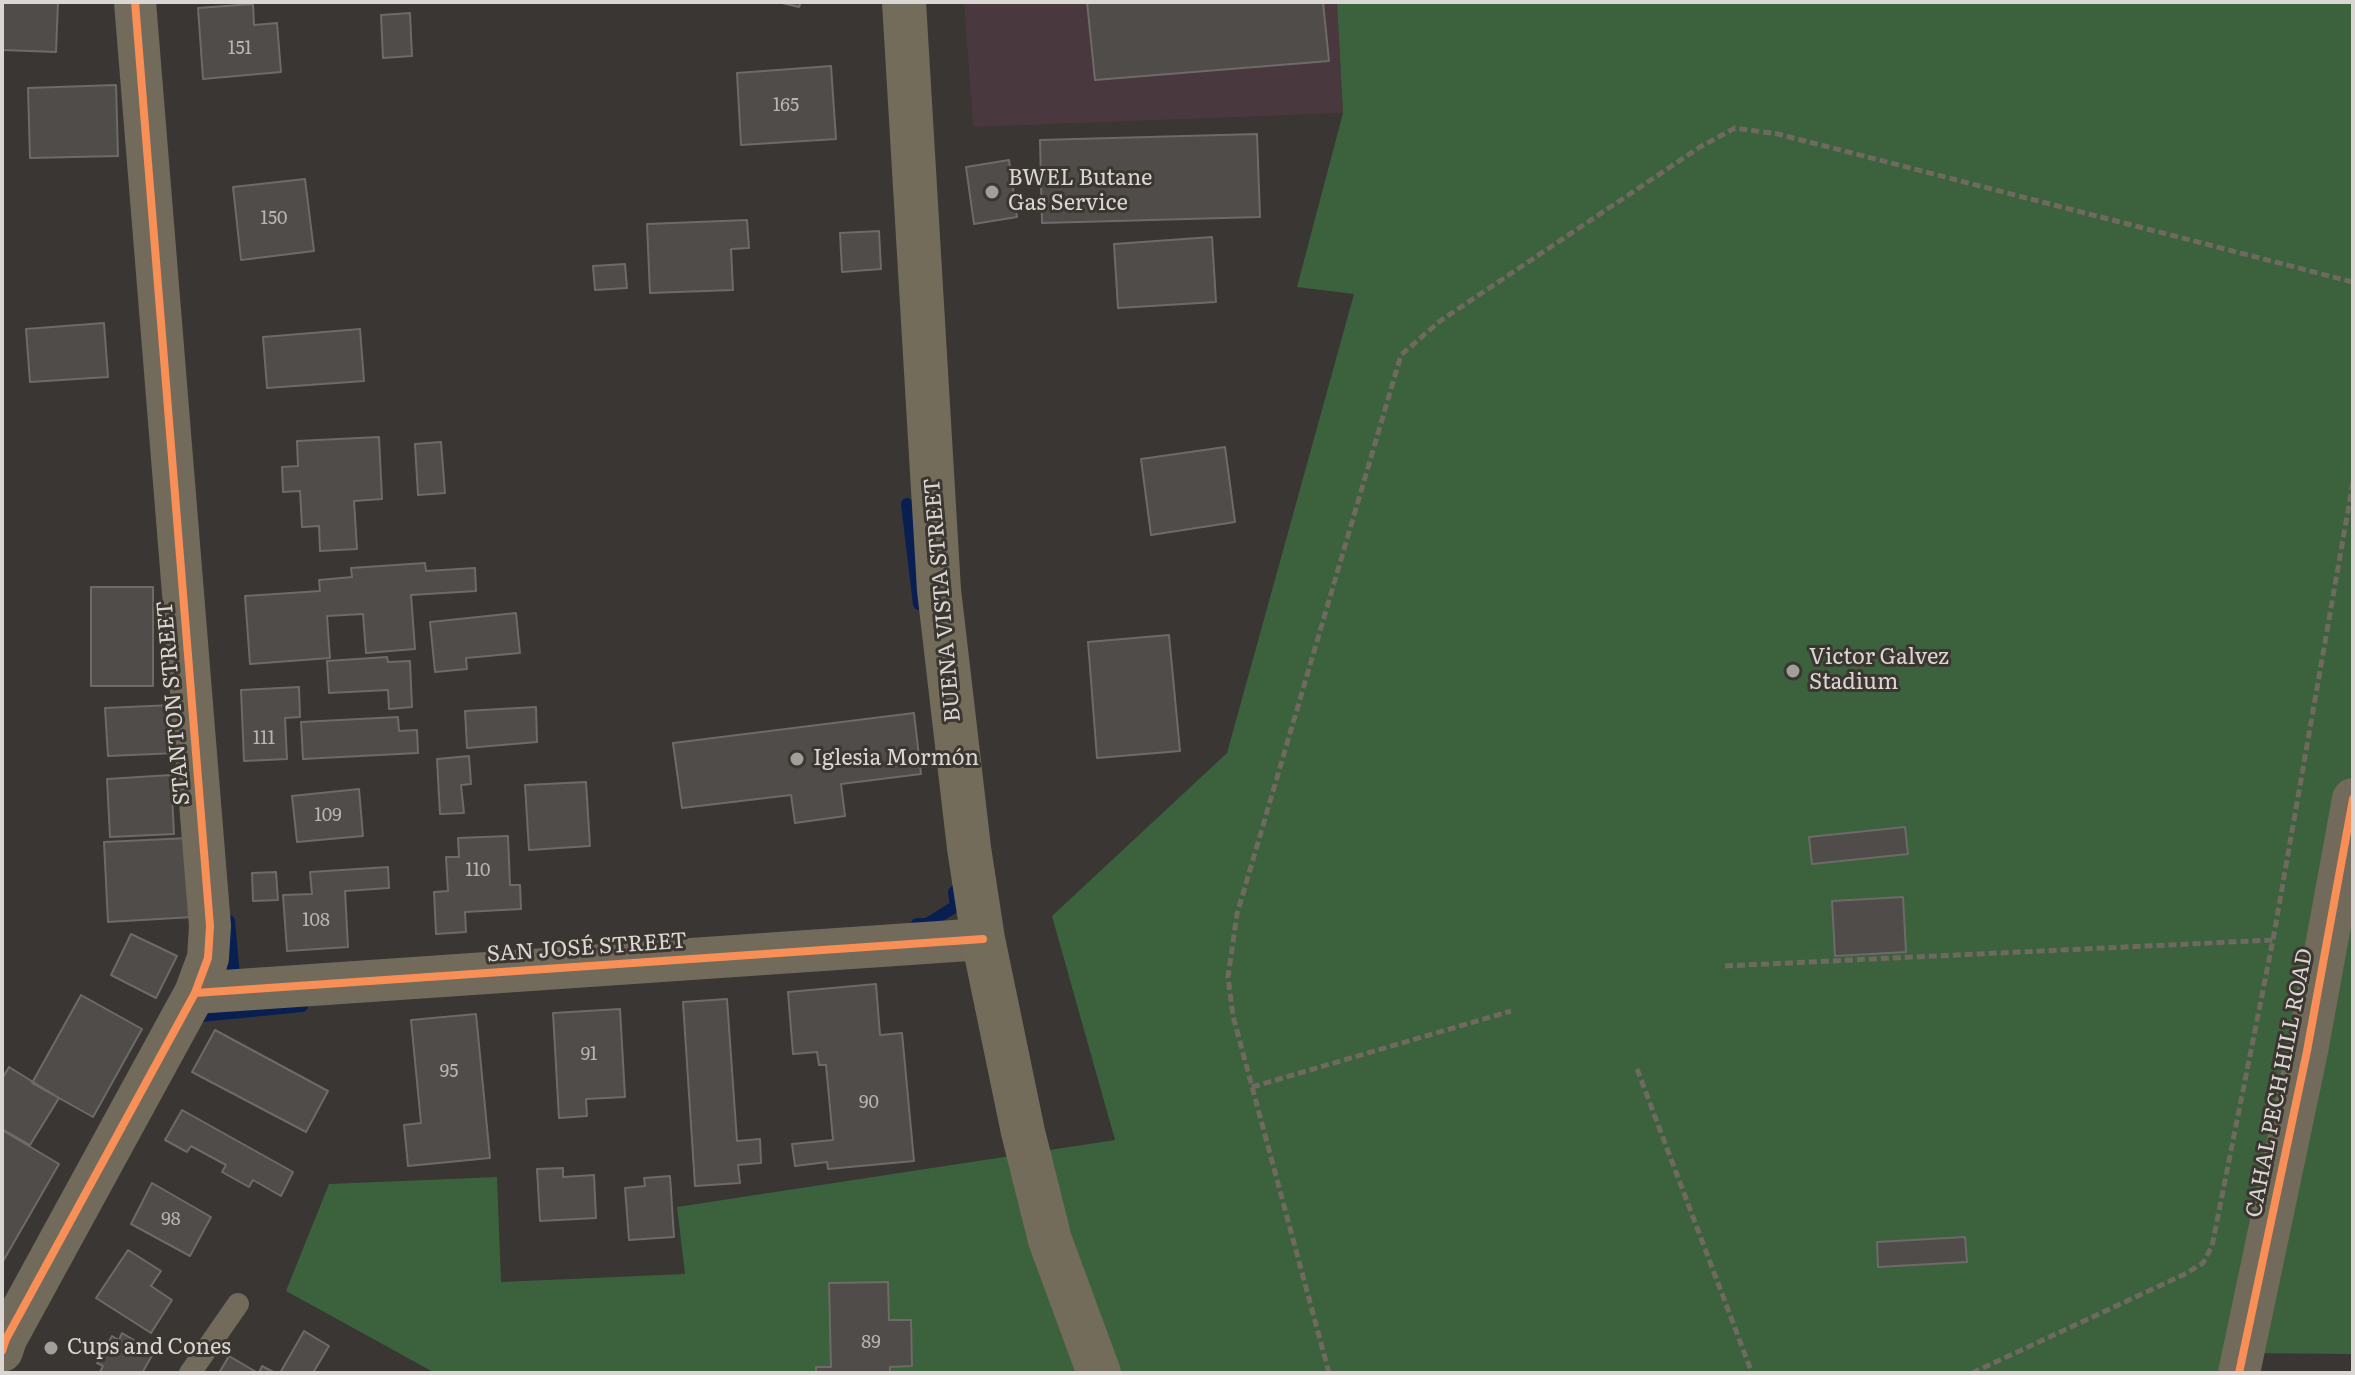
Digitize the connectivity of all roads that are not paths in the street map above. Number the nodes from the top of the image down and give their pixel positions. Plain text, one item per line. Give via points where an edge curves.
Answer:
1 (135, 2) edge
2 (904, 2) edge
3 (2353, 799) edge
4 (983, 939) junction
5 (195, 993) junction
6 (238, 1304) dead end
7 (2, 1351) edge
8 (190, 1373) edge
9 (1099, 1373) edge
10 (2239, 1373) edge

1 - 5 street, STANTON STREET via 210,926 208,958
2 - 4 main road, BUENA VISTA STREET via 939,590
3 - 10 street, CAHAL PECH HILL ROAD
4 - 5 street, SAN JOSÉ STREET
4 - 9 main road, BUENA VISTA STREET via 1050,1240
5 - 7 street, STANTON STREET
6 - 8 lane

